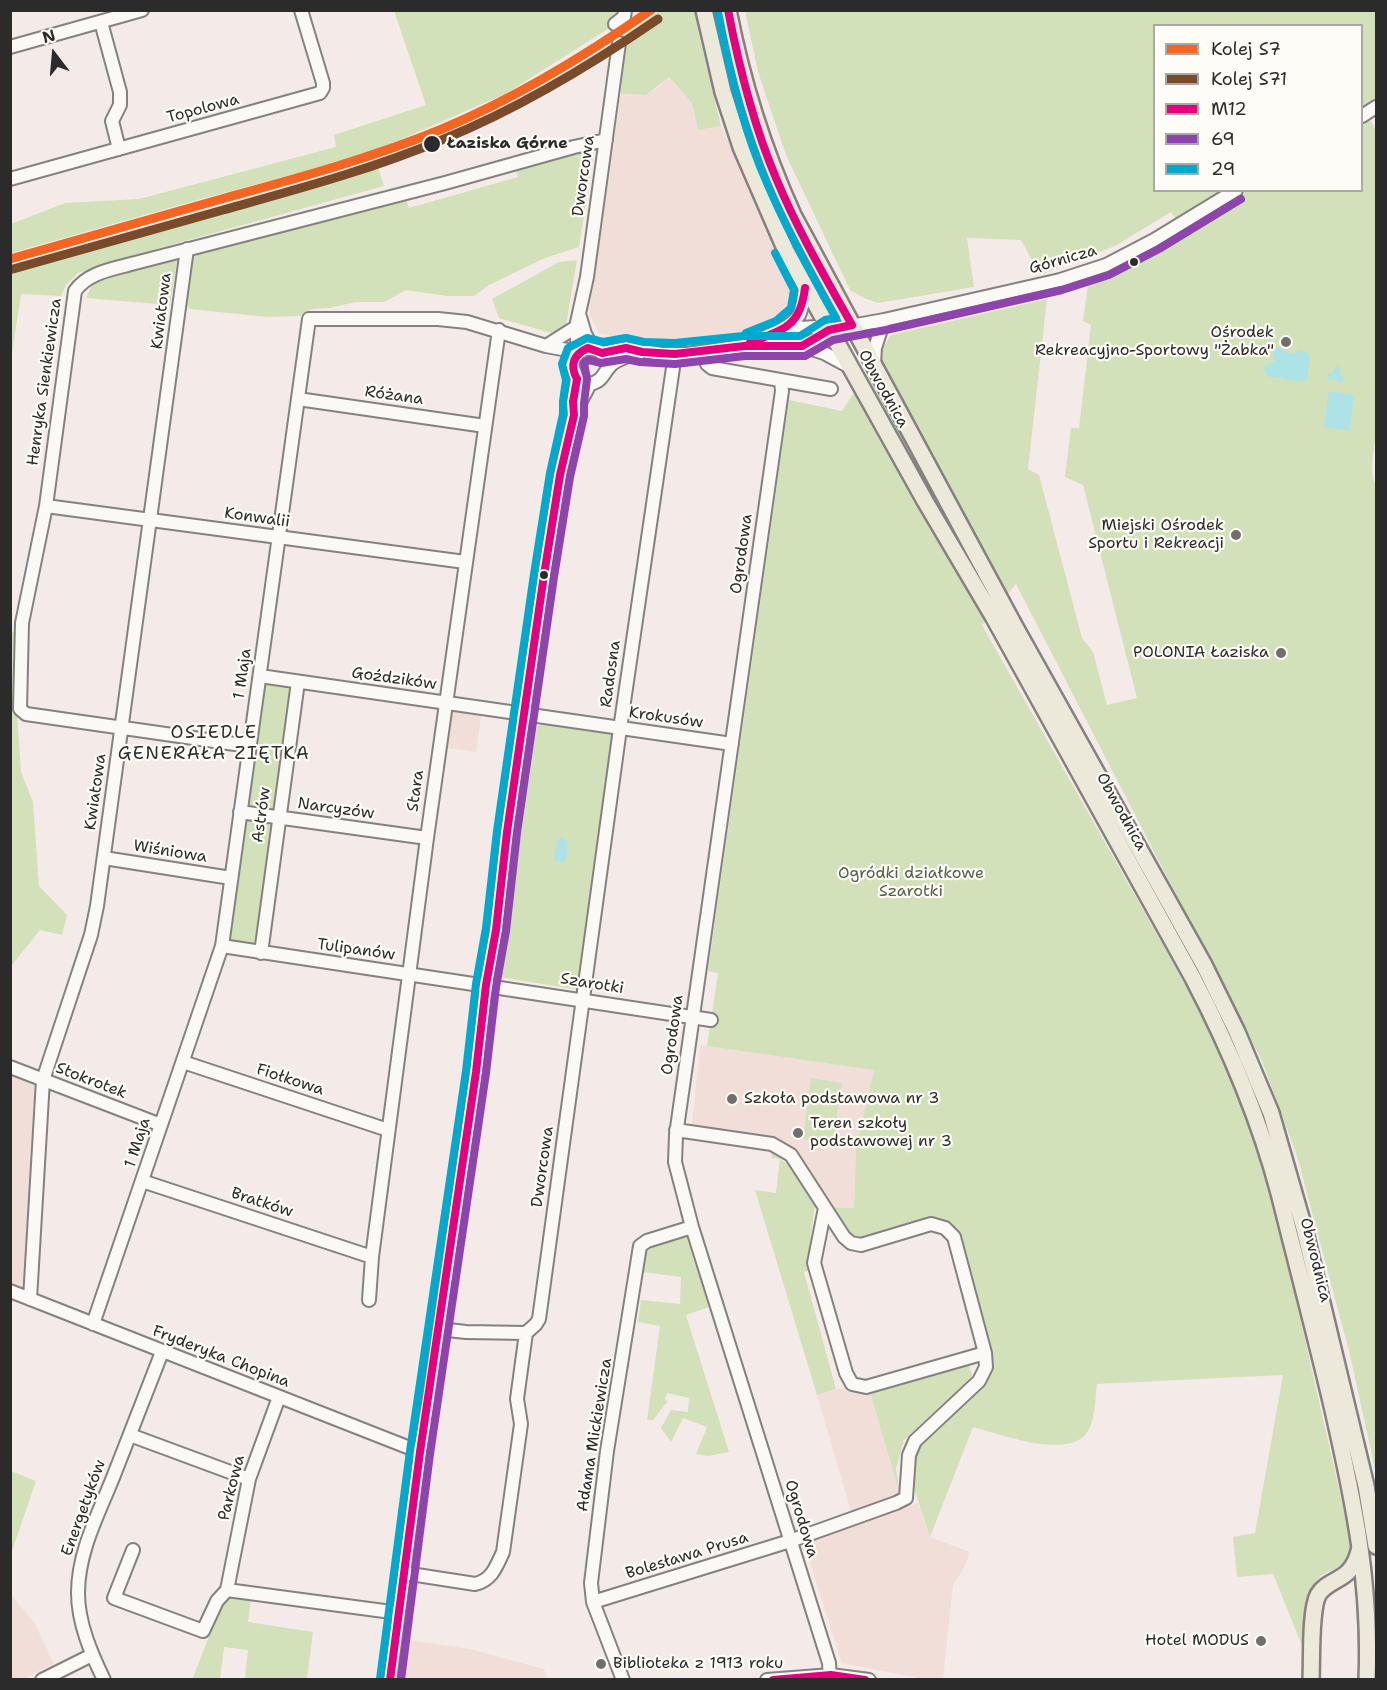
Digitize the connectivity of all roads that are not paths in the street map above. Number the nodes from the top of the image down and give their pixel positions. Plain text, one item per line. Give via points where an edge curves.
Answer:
1 (142, 10) edge
2 (301, 10) edge
3 (626, 10) edge
4 (704, 10) edge
5 (728, 10) edge
6 (101, 22) junction
7 (615, 24) dead end
8 (619, 44) dead end
9 (10, 47) edge
10 (1377, 107) edge
11 (1363, 115) edge
12 (606, 140) junction
13 (119, 148) junction
14 (10, 179) edge
15 (1233, 192) edge
16 (187, 249) junction
17 (805, 288) junction
18 (579, 313) junction
19 (884, 320) junction
20 (852, 325) junction
21 (576, 327) junction
22 (499, 330) junction
23 (782, 330) junction
24 (829, 330) junction
25 (546, 346) junction
26 (744, 346) junction
27 (802, 346) junction
28 (598, 351) junction
29 (578, 352) junction
30 (642, 352) junction
31 (703, 352) junction
32 (675, 354) junction
33 (874, 364) junction
34 (572, 366) junction
35 (850, 367) junction
36 (608, 368) junction
37 (577, 379) junction
38 (781, 381) junction
39 (590, 384) junction
40 (831, 389) dead end
41 (298, 399) junction
42 (574, 415) junction
43 (485, 426) junction
44 (46, 506) junction
45 (150, 520) junction
46 (279, 537) junction
47 (465, 562) junction
48 (260, 676) junction
49 (298, 682) junction
50 (445, 703) junction
51 (524, 715) junction
52 (122, 727) junction
53 (620, 728) junction
54 (732, 744) junction
55 (249, 746) junction
56 (240, 813) junction
57 (278, 818) junction
58 (427, 838) junction
59 (104, 858) junction
60 (231, 878) junction
61 (222, 946) junction
62 (261, 952) junction
63 (408, 974) junction
64 (486, 986) junction
65 (583, 1000) junction
66 (692, 1017) junction
67 (711, 1020) dead end
68 (183, 1062) junction
69 (10, 1067) edge
70 (43, 1080) junction
71 (161, 1125) junction
72 (388, 1130) junction
73 (676, 1130) junction
74 (142, 1181) junction
75 (825, 1208) junction
76 (692, 1227) junction
77 (372, 1257) junction
78 (10, 1291) edge
79 (30, 1299) junction
80 (369, 1300) dead end
81 (93, 1324) junction
82 (439, 1329) junction
83 (526, 1333) junction
84 (162, 1352) junction
85 (985, 1353) junction
86 (279, 1397) junction
87 (130, 1435) junction
88 (420, 1452) junction
89 (249, 1479) junction
90 (790, 1541) junction
91 (1369, 1545) edge
92 (133, 1550) dead end
93 (404, 1573) junction
94 (1338, 1579) junction
95 (227, 1590) junction
96 (1367, 1600) junction
97 (593, 1602) junction
98 (399, 1613) junction
99 (92, 1655) junction
100 (831, 1677) edge
101 (42, 1680) edge
102 (104, 1680) edge
103 (390, 1680) edge
104 (623, 1680) edge
105 (767, 1680) edge
106 (869, 1680) edge
107 (1311, 1680) edge
108 (1367, 1680) edge

1 - 6 street
2 - 13 street, Topolowa via 323,83 321,92
3 - 7 street
4 - 17 main road, Obwodnica via 723,92 741,147 769,216
5 - 20 main road, Obwodnica via 750,104 776,177
6 - 9 street
6 - 13 street via 120,92 120,105 112,121
8 - 12 street, Dworcowa
10 - 11 street
12 - 16 street, Henryka Sienkiewicza
12 - 18 street, Dworcowa
13 - 14 street, Topolowa
15 - 19 street, Górnicza via 1106,265 1060,280
16 - 44 street, Henryka Sienkiewicza via 91,276 75,291
16 - 45 street, Kwiatowa
17 - 23 street via 800,315
17 - 24 main road, Obwodnica
18 - 21 street, Dworcowa
18 - 28 street via 585,334
19 - 20 street, Górnicza
19 - 33 street
20 - 24 street, Górnicza
20 - 33 main road, Obwodnica
21 - 25 street
21 - 29 street, Dworcowa
22 - 25 street, 1 Maja
22 - 41 street, 1 Maja via 438,320 309,319
22 - 43 street, Stara
23 - 24 street
23 - 26 street
24 - 27 street
24 - 35 main road, Obwodnica
25 - 29 street, 1 Maja
25 - 34 street, 1 Maja
26 - 27 street
26 - 31 street
27 - 35 street
28 - 29 street
28 - 30 street via 626,348
28 - 36 street
29 - 34 street
30 - 32 street
30 - 36 street via 620,359
31 - 32 street
31 - 38 street via 712,368
32 - 53 street, Radosna
33 - 91 main road, Obwodnica via 1204,965 1261,1085 1304,1228 1366,1486
34 - 37 street
35 - 91 main road, Obwodnica via 1222,1034 1269,1156
36 - 39 street via 602,379
37 - 39 street
37 - 42 street
38 - 40 street
38 - 54 street, Ogrodowa
39 - 42 street
41 - 43 street, Różana
41 - 46 street, 1 Maja
42 - 51 street via 554,508
43 - 47 street, Stara
44 - 45 street, Konwalii
44 - 52 street, Henryka Sienkiewicza via 22,623 20,709 26,714
45 - 46 street, Konwalii
45 - 52 street, Kwiatowa
46 - 47 street, Konwalii
46 - 48 street, 1 Maja
47 - 50 street, Stara
48 - 49 street, Goździków
48 - 55 street, 1 Maja
49 - 50 street, Goździków
49 - 57 street, Astrów
50 - 51 street, Goździków
50 - 58 street, Stara
51 - 53 street, Krokusów
51 - 64 street
52 - 55 street
52 - 59 street, Kwiatowa
53 - 54 street, Krokusów
53 - 65 street, Radosna
54 - 66 street, Ogrodowa
55 - 56 street, 1 Maja
56 - 57 street, Narcyzów
56 - 60 street, 1 Maja
57 - 58 street, Narcyzów
57 - 62 street, Astrów
58 - 63 street, Stara
59 - 60 street, Wiśniowa
59 - 70 street, Kwiatowa via 91,935
60 - 61 street, 1 Maja
61 - 62 street, Tulipanów
61 - 68 street, 1 Maja
62 - 63 street, Tulipanów
63 - 64 street, Tulipanów
63 - 72 street, Stara
64 - 65 street, Szarotki
64 - 82 street
65 - 66 street, Szarotki
65 - 83 street, Dworcowa via 539,1318
66 - 67 street, Szarotki
66 - 73 street, Ogrodowa
68 - 71 street, 1 Maja
68 - 72 street, Fiołkowa
69 - 70 street, Stokrotek
70 - 71 street, Stokrotek
70 - 79 street, Kwiatowa
71 - 74 street, 1 Maja
72 - 77 street, Stara
73 - 75 street via 772,1144 791,1155
73 - 76 street, Ogrodowa via 675,1162
74 - 77 street, Bratków
74 - 81 street, 1 Maja
75 - 85 street via 844,1237 861,1245 931,1224 945,1228 954,1237
75 - 85 street via 814,1263 852,1384 866,1387
76 - 90 street, Ogrodowa
76 - 97 street, Adama Mickiewicza via 640,1246 606,1462 591,1583
77 - 80 street, Stara
78 - 79 street, Fryderyka Chopina
79 - 81 street, Fryderyka Chopina
81 - 84 street, Fryderyka Chopina
82 - 83 street
82 - 88 street
83 - 93 street, Dworcowa via 517,1399 521,1424 503,1552 496,1568 484,1582 475,1584
84 - 86 street, Fryderyka Chopina
84 - 87 street, Energetyków
85 - 90 street, Bolesława Prusa via 986,1367 980,1381 915,1441 909,1455 906,1498
86 - 88 street, Fryderyka Chopina via 339,1416
86 - 89 street, Parkowa
87 - 89 street
87 - 99 street, Energetyków via 80,1564 78,1599
88 - 93 street
89 - 95 street, Parkowa
90 - 97 street, Bolesława Prusa
90 - 100 street, Ogrodowa
91 - 94 main road via 1348,1573
91 - 96 main road, Obwodnica
92 - 95 street, Parkowa via 114,1598 130,1605 203,1631 217,1601
93 - 98 street
94 - 96 main road via 1349,1581
94 - 107 main road via 1318,1596
95 - 98 street
96 - 108 main road, Obwodnica
97 - 104 street, Adama Mickiewicza
98 - 103 street
99 - 101 street
99 - 102 street, Energetyków
100 - 105 street
100 - 106 street

